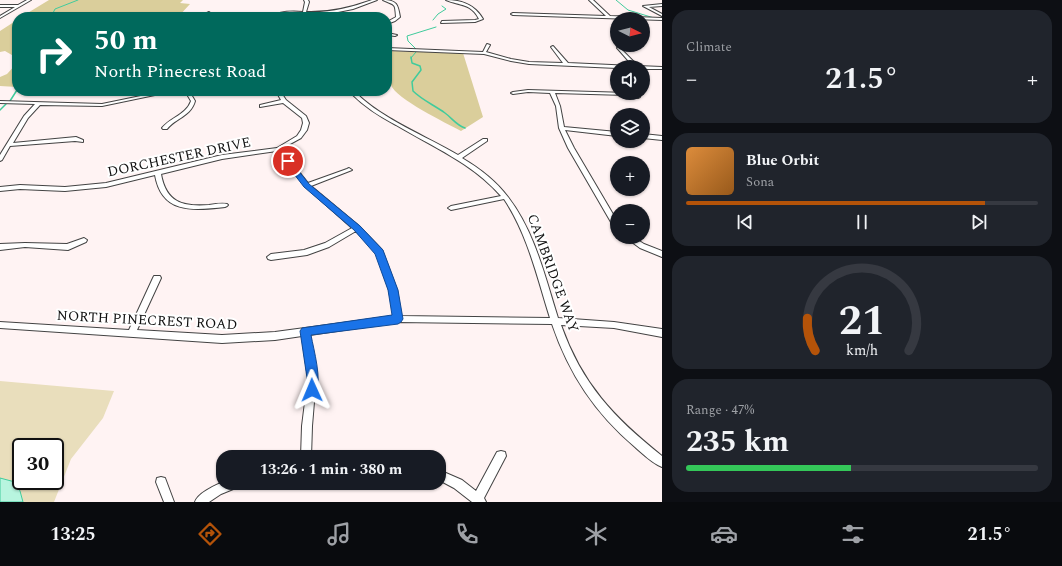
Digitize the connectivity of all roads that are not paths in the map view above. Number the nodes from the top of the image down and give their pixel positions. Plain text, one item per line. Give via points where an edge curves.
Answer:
1 (29, 0) edge
2 (306, 0) edge
3 (375, 0) edge
4 (385, 0) edge
5 (448, 0) edge
6 (590, 0) edge
7 (648, 0) edge
8 (660, 5) edge
9 (0, 6) edge
10 (18, 6) junction
11 (304, 12) edge
12 (340, 12) edge
13 (513, 14) dead end
14 (662, 15) edge
15 (0, 16) edge
16 (609, 17) junction
17 (662, 19) edge
18 (392, 20) edge
19 (442, 22) dead end
20 (392, 35) edge
21 (395, 35) dead end
22 (488, 45) dead end
23 (553, 46) dead end
24 (392, 49) edge
25 (623, 52) edge
26 (484, 53) junction
27 (630, 60) edge
28 (566, 64) junction
29 (610, 65) edge
30 (650, 67) edge
31 (662, 68) edge
32 (513, 92) dead end
33 (552, 92) junction
34 (610, 94) edge
35 (143, 96) edge
36 (190, 96) edge
37 (281, 96) edge
38 (357, 96) edge
39 (284, 101) junction
40 (0, 102) edge
41 (38, 104) junction
42 (262, 106) dead end
43 (165, 128) dead end
44 (562, 128) junction
45 (610, 133) edge
46 (650, 137) edge
47 (662, 138) edge
48 (485, 140) dead end
49 (81, 141) dead end
50 (9, 145) junction
51 (278, 149) junction
52 (458, 158) junction
53 (0, 159) edge
54 (349, 170) dead end
55 (158, 173) junction
56 (307, 185) junction
57 (0, 189) edge
58 (505, 197) junction
59 (226, 205) dead end
60 (451, 208) dead end
61 (610, 215) edge
62 (357, 228) junction
63 (84, 240) dead end
64 (639, 244) edge
65 (0, 247) edge
66 (662, 254) edge
67 (271, 257) dead end
68 (157, 278) dead end
69 (398, 319) junction
70 (556, 321) junction
71 (0, 326) edge
72 (306, 331) junction
73 (662, 333) edge
74 (131, 334) junction
75 (306, 450) edge
76 (501, 456) dead end
77 (662, 462) edge
78 (446, 478) edge
79 (162, 482) dead end
80 (217, 490) edge
81 (479, 501) edge
82 (169, 502) edge
83 (200, 502) edge

1 - 10 street
2 - 11 street
3 - 12 street
4 - 18 street via 397,6 398,17
5 - 19 street via 473,7 481,19
6 - 16 street
7 - 8 street
8 - 14 street via 645,6
9 - 10 street
10 - 15 street
13 - 16 street
16 - 17 street
20 - 21 street
22 - 26 street
23 - 28 street
24 - 26 street
25 - 27 street
26 - 28 street via 518,61
28 - 29 street
30 - 31 street
32 - 33 street
33 - 34 street
33 - 44 street via 558,106
35 - 41 street via 102,105
36 - 43 street via 193,101 191,107
37 - 39 street, DORCHESTER DRIVE
38 - 52 street, CAMBRIDGE WAY via 363,103 413,134
39 - 42 street
39 - 51 street, DORCHESTER DRIVE via 304,117 306,123 299,137
40 - 41 street
41 - 50 street via 26,117
44 - 45 street
44 - 61 street
46 - 47 street
48 - 52 street
49 - 50 street via 76,139
50 - 53 street
51 - 55 street, DORCHESTER DRIVE via 222,157
51 - 56 street
52 - 58 street, CAMBRIDGE WAY via 488,179
54 - 56 street
55 - 57 street, DORCHESTER DRIVE via 106,185 65,189
55 - 59 street via 162,190 172,203 190,208
56 - 62 street
58 - 60 street
58 - 70 street, CAMBRIDGE WAY via 519,219
62 - 67 street via 327,245 305,253
62 - 69 street via 380,252 393,290
63 - 65 street via 68,247
64 - 66 street
68 - 74 street
69 - 70 street, NORTH PINECREST ROAD
69 - 72 street, NORTH PINECREST ROAD
70 - 73 street, NORTH PINECREST ROAD via 614,325
70 - 77 street, CAMBRIDGE WAY via 573,366 593,397 622,430
71 - 74 street, NORTH PINECREST ROAD
72 - 74 street, NORTH PINECREST ROAD via 222,340
72 - 75 street via 312,378
76 - 81 street
78 - 81 street via 458,484
79 - 82 street
80 - 83 street

